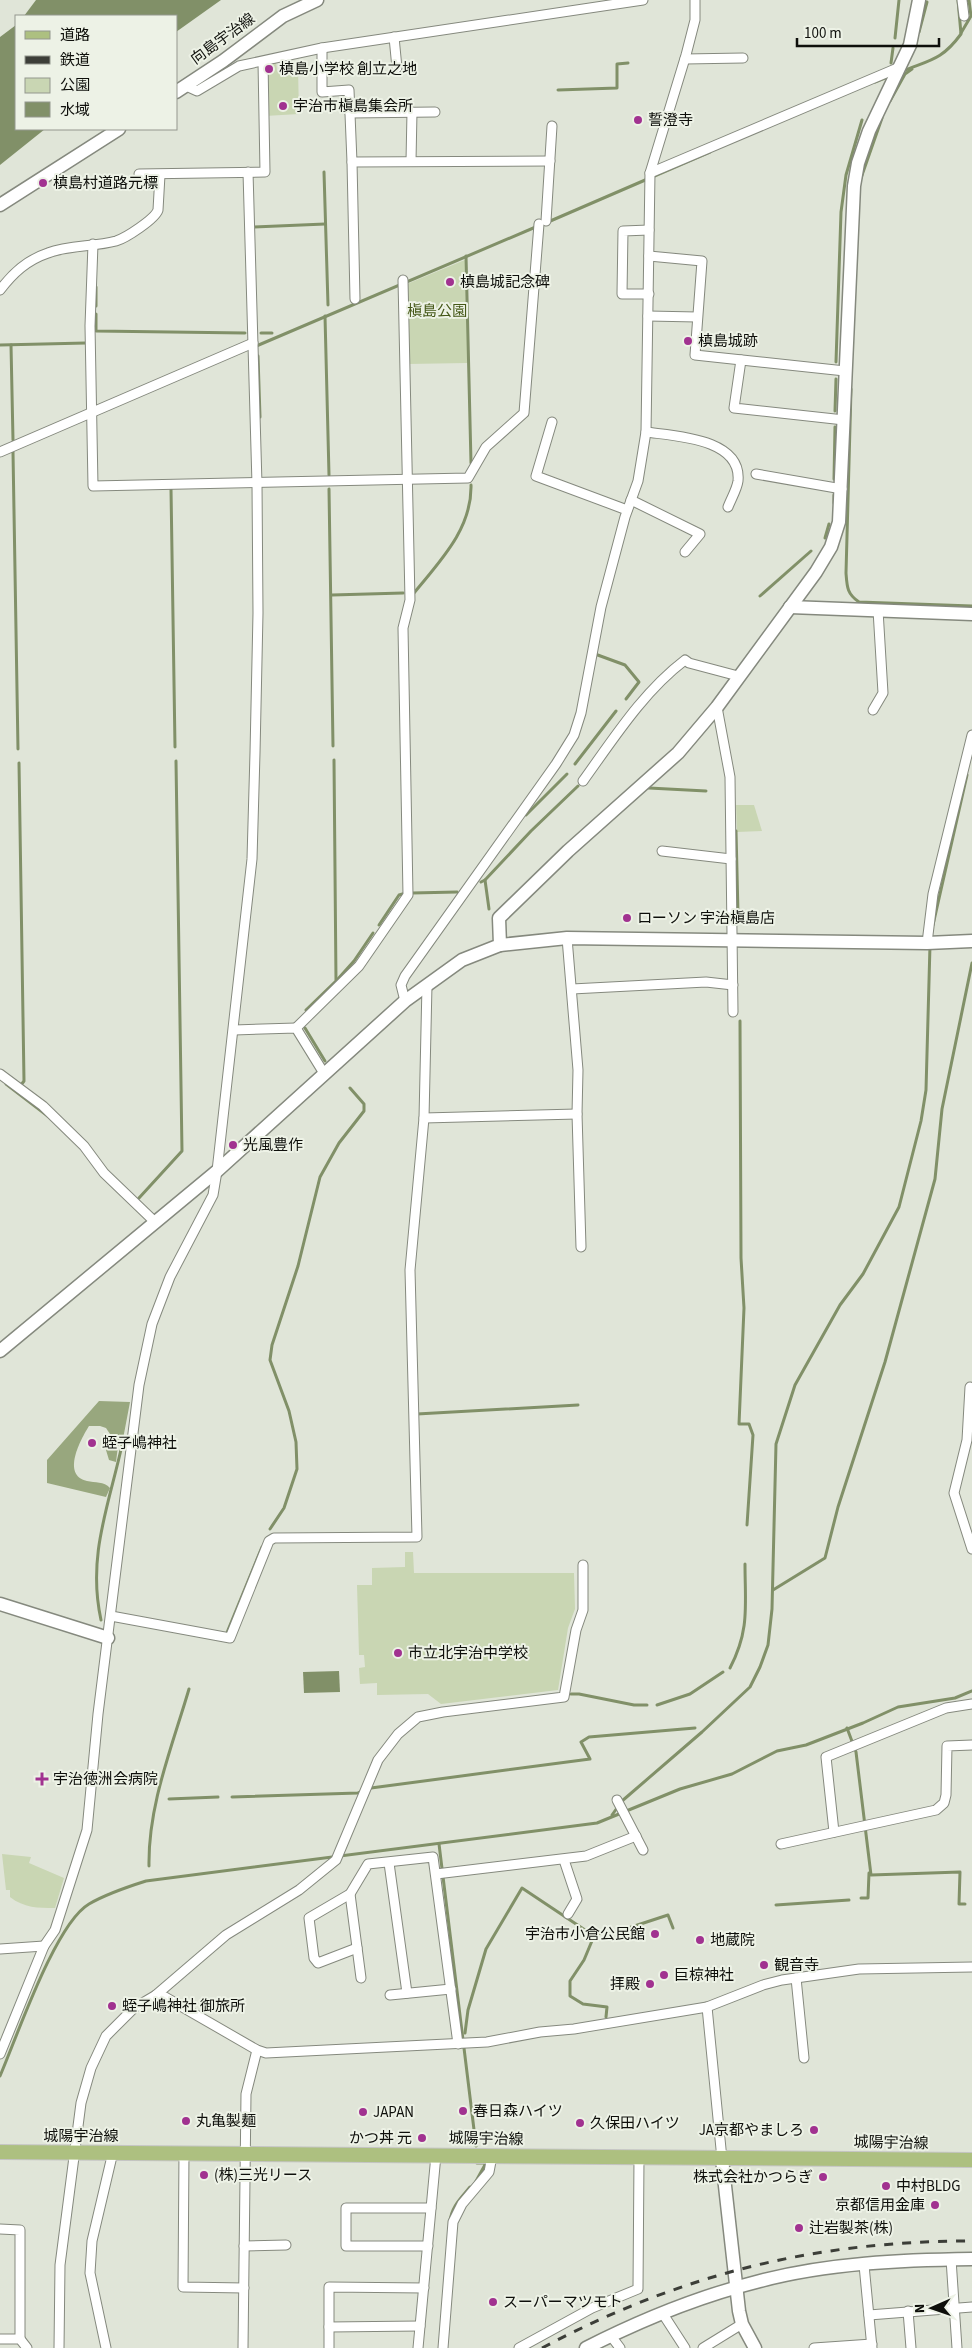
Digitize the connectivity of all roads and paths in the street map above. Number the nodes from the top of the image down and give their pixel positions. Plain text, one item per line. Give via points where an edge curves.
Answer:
1 (317, 0) edge
2 (643, 0) edge
3 (696, 0) edge
4 (920, 0) edge
5 (962, 0) edge
6 (964, 16) dead end
7 (394, 37) junction
8 (322, 48) junction
9 (743, 58) dead end
10 (684, 59) junction
11 (263, 62) junction
12 (901, 67) junction
13 (397, 68) dead end
14 (181, 89) edge
15 (350, 112) junction
16 (412, 112) junction
17 (435, 112) dead end
18 (552, 126) dead end
19 (117, 130) edge
20 (411, 161) junction
21 (550, 161) junction
22 (352, 162) junction
23 (248, 172) junction
24 (650, 173) junction
25 (139, 174) dead end
26 (160, 175) junction
27 (0, 205) edge
28 (649, 230) junction
29 (93, 244) junction
30 (649, 256) junction
31 (403, 280) dead end
32 (0, 290) edge
33 (649, 294) junction
34 (355, 299) dead end
35 (648, 316) junction
36 (698, 317) junction
37 (253, 343) junction
38 (741, 360) junction
39 (845, 372) junction
40 (92, 413) junction
41 (844, 420) junction
42 (552, 422) dead end
43 (646, 432) junction
44 (0, 452) edge
45 (756, 474) dead end
46 (408, 480) junction
47 (257, 484) junction
48 (842, 489) junction
49 (631, 500) junction
50 (728, 507) dead end
51 (627, 510) junction
52 (685, 552) dead end
53 (790, 607) junction
54 (878, 610) junction
55 (972, 615) edge
56 (738, 676) junction
57 (717, 707) junction
58 (873, 710) dead end
59 (972, 734) edge
60 (583, 781) dead end
61 (662, 850) dead end
62 (732, 860) junction
63 (567, 938) junction
64 (733, 940) junction
65 (972, 941) edge
66 (927, 942) junction
67 (500, 945) junction
68 (427, 985) junction
69 (733, 985) junction
70 (572, 989) junction
71 (405, 1001) junction
72 (733, 1012) dead end
73 (296, 1028) junction
74 (234, 1030) junction
75 (0, 1074) edge
76 (325, 1075) junction
77 (577, 1114) junction
78 (424, 1118) junction
79 (217, 1171) junction
80 (155, 1222) junction
81 (582, 1247) dead end
82 (0, 1351) edge
83 (970, 1387) dead end
84 (968, 1525) edge
85 (972, 1549) edge
86 (583, 1565) dead end
87 (0, 1604) edge
88 (111, 1616) junction
89 (108, 1638) junction
90 (972, 1704) edge
91 (972, 1745) edge
92 (617, 1800) dead end
93 (834, 1832) junction
94 (636, 1836) junction
95 (781, 1844) dead end
96 (643, 1850) dead end
97 (564, 1860) junction
98 (389, 1863) junction
99 (436, 1874) junction
100 (350, 1894) junction
101 (568, 1914) dead end
102 (44, 1946) junction
103 (0, 1948) edge
104 (356, 1948) junction
105 (972, 1967) edge
106 (361, 1978) dead end
107 (796, 1978) junction
108 (451, 1989) junction
109 (407, 1993) junction
110 (156, 1994) junction
111 (390, 1995) dead end
112 (707, 2007) junction
113 (462, 2044) junction
114 (257, 2050) junction
115 (0, 2054) edge
116 (804, 2058) dead end
117 (0, 2152) edge
118 (74, 2152) junction
119 (113, 2152) junction
120 (184, 2152) junction
121 (245, 2153) junction
122 (436, 2155) junction
123 (492, 2156) junction
124 (639, 2158) junction
125 (722, 2159) junction
126 (972, 2160) edge
127 (432, 2208) junction
128 (0, 2229) edge
129 (244, 2246) junction
130 (286, 2246) dead end
131 (428, 2246) junction
132 (951, 2259) junction
133 (972, 2259) edge
134 (864, 2265) junction
135 (244, 2288) junction
136 (424, 2288) junction
137 (736, 2288) junction
138 (972, 2307) edge
139 (954, 2308) junction
140 (908, 2311) junction
141 (663, 2314) junction
142 (869, 2315) junction
143 (742, 2324) junction
144 (420, 2326) junction
145 (329, 2327) junction
146 (611, 2336) junction
147 (0, 2339) edge
148 (20, 2339) junction
149 (872, 2346) edge
150 (27, 2348) edge
151 (59, 2348) edge
152 (106, 2348) edge
153 (243, 2348) edge
154 (329, 2348) edge
155 (418, 2348) edge
156 (443, 2348) edge
157 (519, 2348) edge
158 (586, 2348) edge
159 (620, 2348) edge
160 (686, 2348) edge
161 (703, 2348) edge
162 (755, 2348) edge
163 (814, 2348) edge
164 (911, 2348) edge
165 (957, 2348) edge

1 - 14 street, 向島宇治線 via 283,16
2 - 7 street
3 - 10 street via 695,20
4 - 12 street via 910,45
5 - 6 street
7 - 8 street
7 - 13 street
8 - 11 street
8 - 15 street via 322,92 349,90
9 - 10 street
10 - 24 street
11 - 14 street via 239,66 197,91
11 - 23 street via 265,172
12 - 24 street
12 - 39 street via 869,131 858,163 854,186
15 - 16 street
15 - 22 street
16 - 17 street
16 - 20 street
18 - 21 street
19 - 27 street
20 - 21 street
20 - 22 street
21 - 46 street via 524,413 486,447 468,478
22 - 34 street
23 - 26 street
23 - 37 street
24 - 28 street
25 - 26 street
26 - 29 street via 157,215 117,241
28 - 30 street
28 - 33 street via 623,231 622,294
29 - 32 street via 49,252 31,260 13,273
29 - 40 street via 90,326
30 - 33 street
30 - 36 street via 702,261
31 - 46 street
33 - 35 street
35 - 36 street
35 - 43 street
36 - 38 street via 694,355
37 - 40 street
37 - 47 street
38 - 39 street
38 - 41 street via 734,408
39 - 41 street
40 - 44 street
40 - 47 street via 94,486
41 - 48 street
42 - 51 street via 536,476
43 - 49 street via 638,481
43 - 50 street via 710,442 725,453 735,464 738,481
45 - 48 street
46 - 47 street
46 - 73 street via 410,600 403,628 408,895 360,966
47 - 74 street via 258,623 252,859
48 - 53 street via 839,522 831,547
49 - 51 street
49 - 52 street via 700,534
51 - 71 street via 600,607 574,735 405,976 401,985
53 - 54 street
53 - 56 street
54 - 55 street
54 - 58 street via 883,693
56 - 57 street
56 - 60 street via 685,660 639,703
57 - 62 street via 730,777
57 - 67 street via 678,753 499,918
59 - 66 street via 933,894
61 - 62 street
62 - 64 street
63 - 64 street
63 - 67 street
63 - 70 street
64 - 66 street
64 - 69 street
65 - 66 street
67 - 68 street via 462,960
68 - 71 street
68 - 78 street
69 - 70 street via 706,982
69 - 72 street
70 - 77 street via 578,1070
71 - 76 street
73 - 74 street
73 - 76 street
74 - 79 street
75 - 80 street via 43,1106 84,1146 104,1173
76 - 79 street
77 - 78 street
77 - 81 street
78 - 88 street via 410,1270 416,1536 274,1538 269,1541 230,1638
79 - 80 street
79 - 88 street via 213,1195 170,1278 152,1324 139,1385
80 - 82 street
83 - 84 street via 967,1440 954,1493
84 - 85 street
86 - 110 street via 583,1610 576,1630 564,1697 418,1717 398,1734 378,1760 336,1860 299,1890 226,1935
87 - 89 street
88 - 89 street
89 - 102 street via 87,1830 55,1930
90 - 93 street via 946,1708 826,1757
91 - 93 street via 947,1746 946,1795 944,1803 936,1810
92 - 94 street
93 - 95 street
94 - 96 street
94 - 97 street via 586,1856
97 - 99 street
97 - 101 street via 577,1899
98 - 99 street via 433,1857
98 - 100 street via 368,1864
98 - 109 street
99 - 108 street
100 - 104 street
100 - 104 street via 309,1918 314,1958 318,1963
102 - 103 street
102 - 115 street
104 - 106 street
105 - 107 street via 859,1969
107 - 112 street via 763,1985
107 - 116 street
108 - 109 street
108 - 113 street
109 - 111 street
110 - 114 street via 165,1996
110 - 118 street via 128,2013 106,2036 97,2052 81,2103
112 - 113 street
112 - 125 street
113 - 114 street via 266,2053
114 - 121 street via 246,2094
117 - 118 main road, 城陽宇治線
118 - 119 main road, 城陽宇治線
118 - 151 street via 60,2265
119 - 120 main road, 城陽宇治線
119 - 152 street via 92,2242 90,2273
120 - 121 main road, 城陽宇治線
120 - 135 street via 183,2287
121 - 122 main road, 城陽宇治線
121 - 129 street
122 - 123 main road, 城陽宇治線
122 - 127 street
123 - 124 main road, 城陽宇治線
123 - 156 street via 489,2172 462,2204 453,2222
124 - 125 main road, 城陽宇治線
124 - 157 street via 638,2289 592,2308
125 - 126 main road, 城陽宇治線
125 - 137 street
127 - 131 street
127 - 131 street via 346,2208 346,2246
128 - 148 street via 20,2230
129 - 130 street
129 - 135 street
131 - 136 street
132 - 133 street
132 - 134 street
132 - 139 street
134 - 137 street via 807,2272
134 - 142 street
135 - 153 street
136 - 144 street
136 - 145 street via 329,2287
137 - 141 street
137 - 143 street
138 - 139 street
139 - 140 street
139 - 165 street
140 - 142 street
140 - 164 street
141 - 146 street
141 - 160 street
142 - 149 street
143 - 161 street
143 - 162 street
144 - 145 street
144 - 155 street
145 - 154 street
146 - 158 street
146 - 159 street
147 - 148 street
148 - 150 street
149 - 163 street

